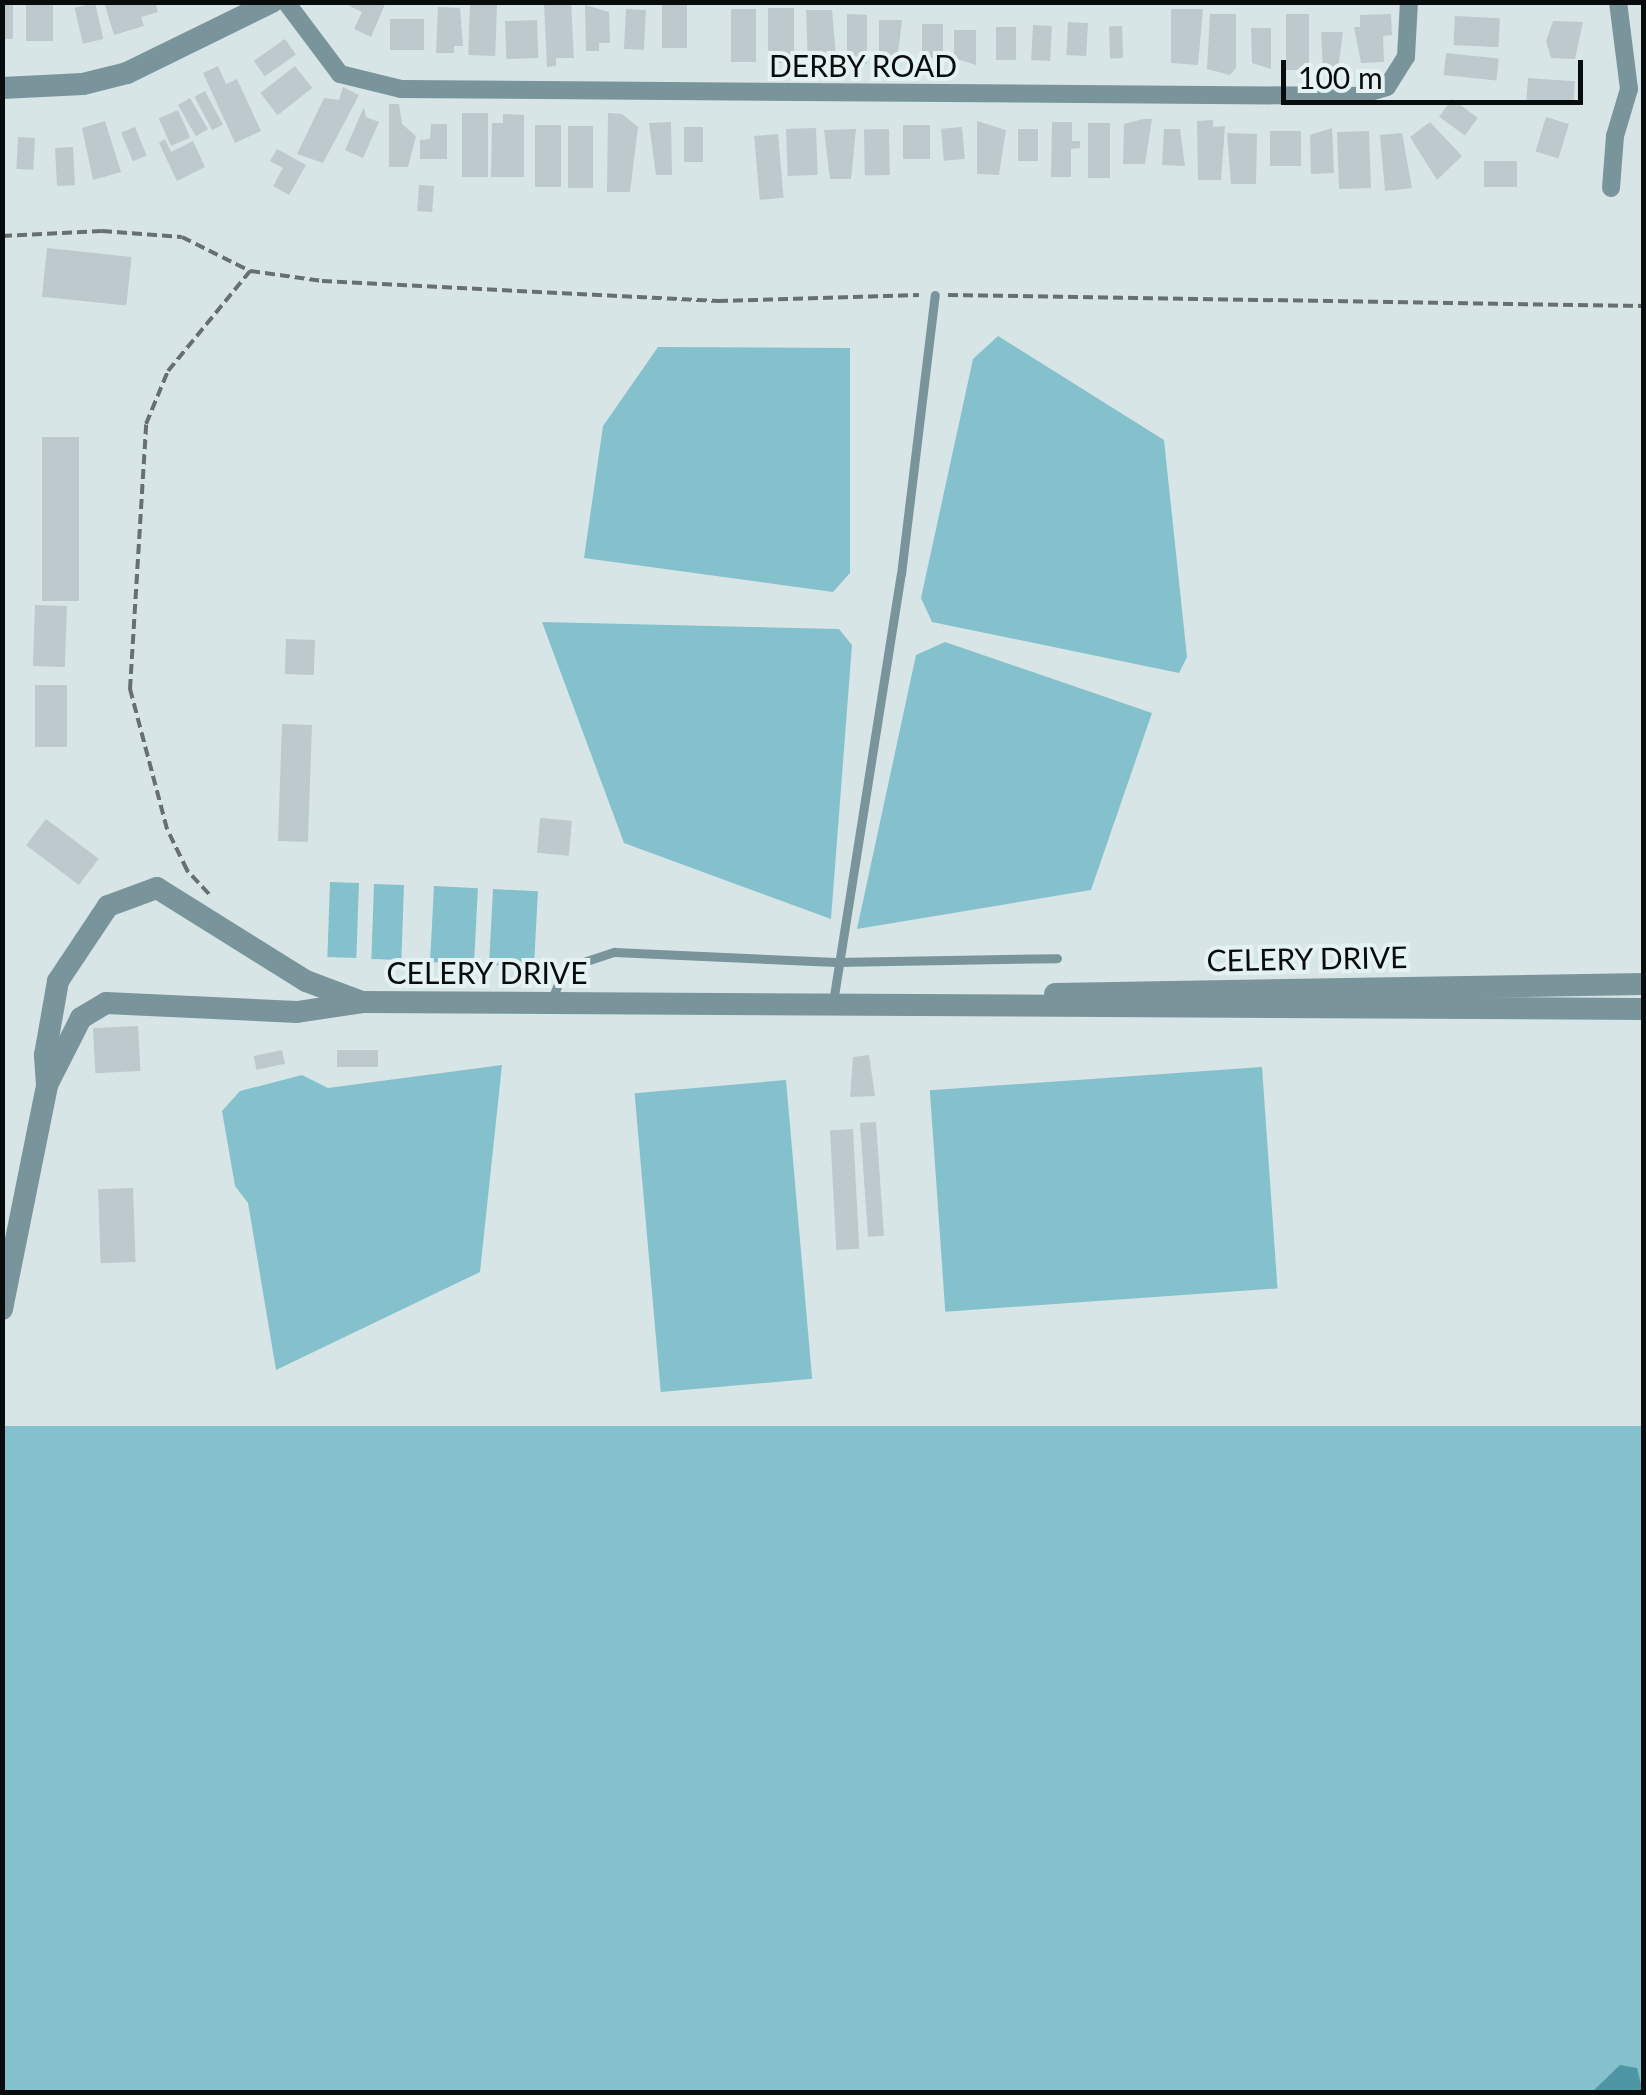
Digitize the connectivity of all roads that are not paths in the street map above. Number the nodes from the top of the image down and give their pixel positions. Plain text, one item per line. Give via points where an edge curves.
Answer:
1 (272, 2) edge
2 (286, 2) edge
3 (1409, 2) edge
4 (1618, 2) edge
5 (246, 8) edge
6 (2, 88) edge
7 (1636, 91) edge
8 (1611, 188) dead end
9 (936, 295) road end
10 (1057, 958) dead end
11 (836, 962) junction
12 (1644, 984) edge
13 (362, 1002) junction
14 (551, 1002) junction
15 (833, 1002) junction
16 (972, 1002) junction
17 (1644, 1009) edge
18 (47, 1085) junction
19 (2, 1310) edge

1 - 5 street
2 - 3 street, DERBY ROAD via 340,74 401,89 1356,96 1386,86 1406,57
4 - 7 street via 1619,51
5 - 6 street via 126,72 83,84
7 - 8 street via 1615,136
9 - 11 lane via 901,574
10 - 11 lane
11 - 14 lane via 614,952 565,968
11 - 15 lane
12 - 16 street, CELERY DRIVE via 1062,993
13 - 14 street, CELERY DRIVE
13 - 18 street, CELERY DRIVE via 296,1012 106,1003 81,1018
13 - 18 street, CELERY DRIVE via 306,981 178,897 157,888 136,891 108,906 58,982 45,1055
14 - 15 street, CELERY DRIVE
15 - 16 street, CELERY DRIVE
16 - 17 street, CELERY DRIVE via 1062,1008
18 - 19 street, CELERY DRIVE

